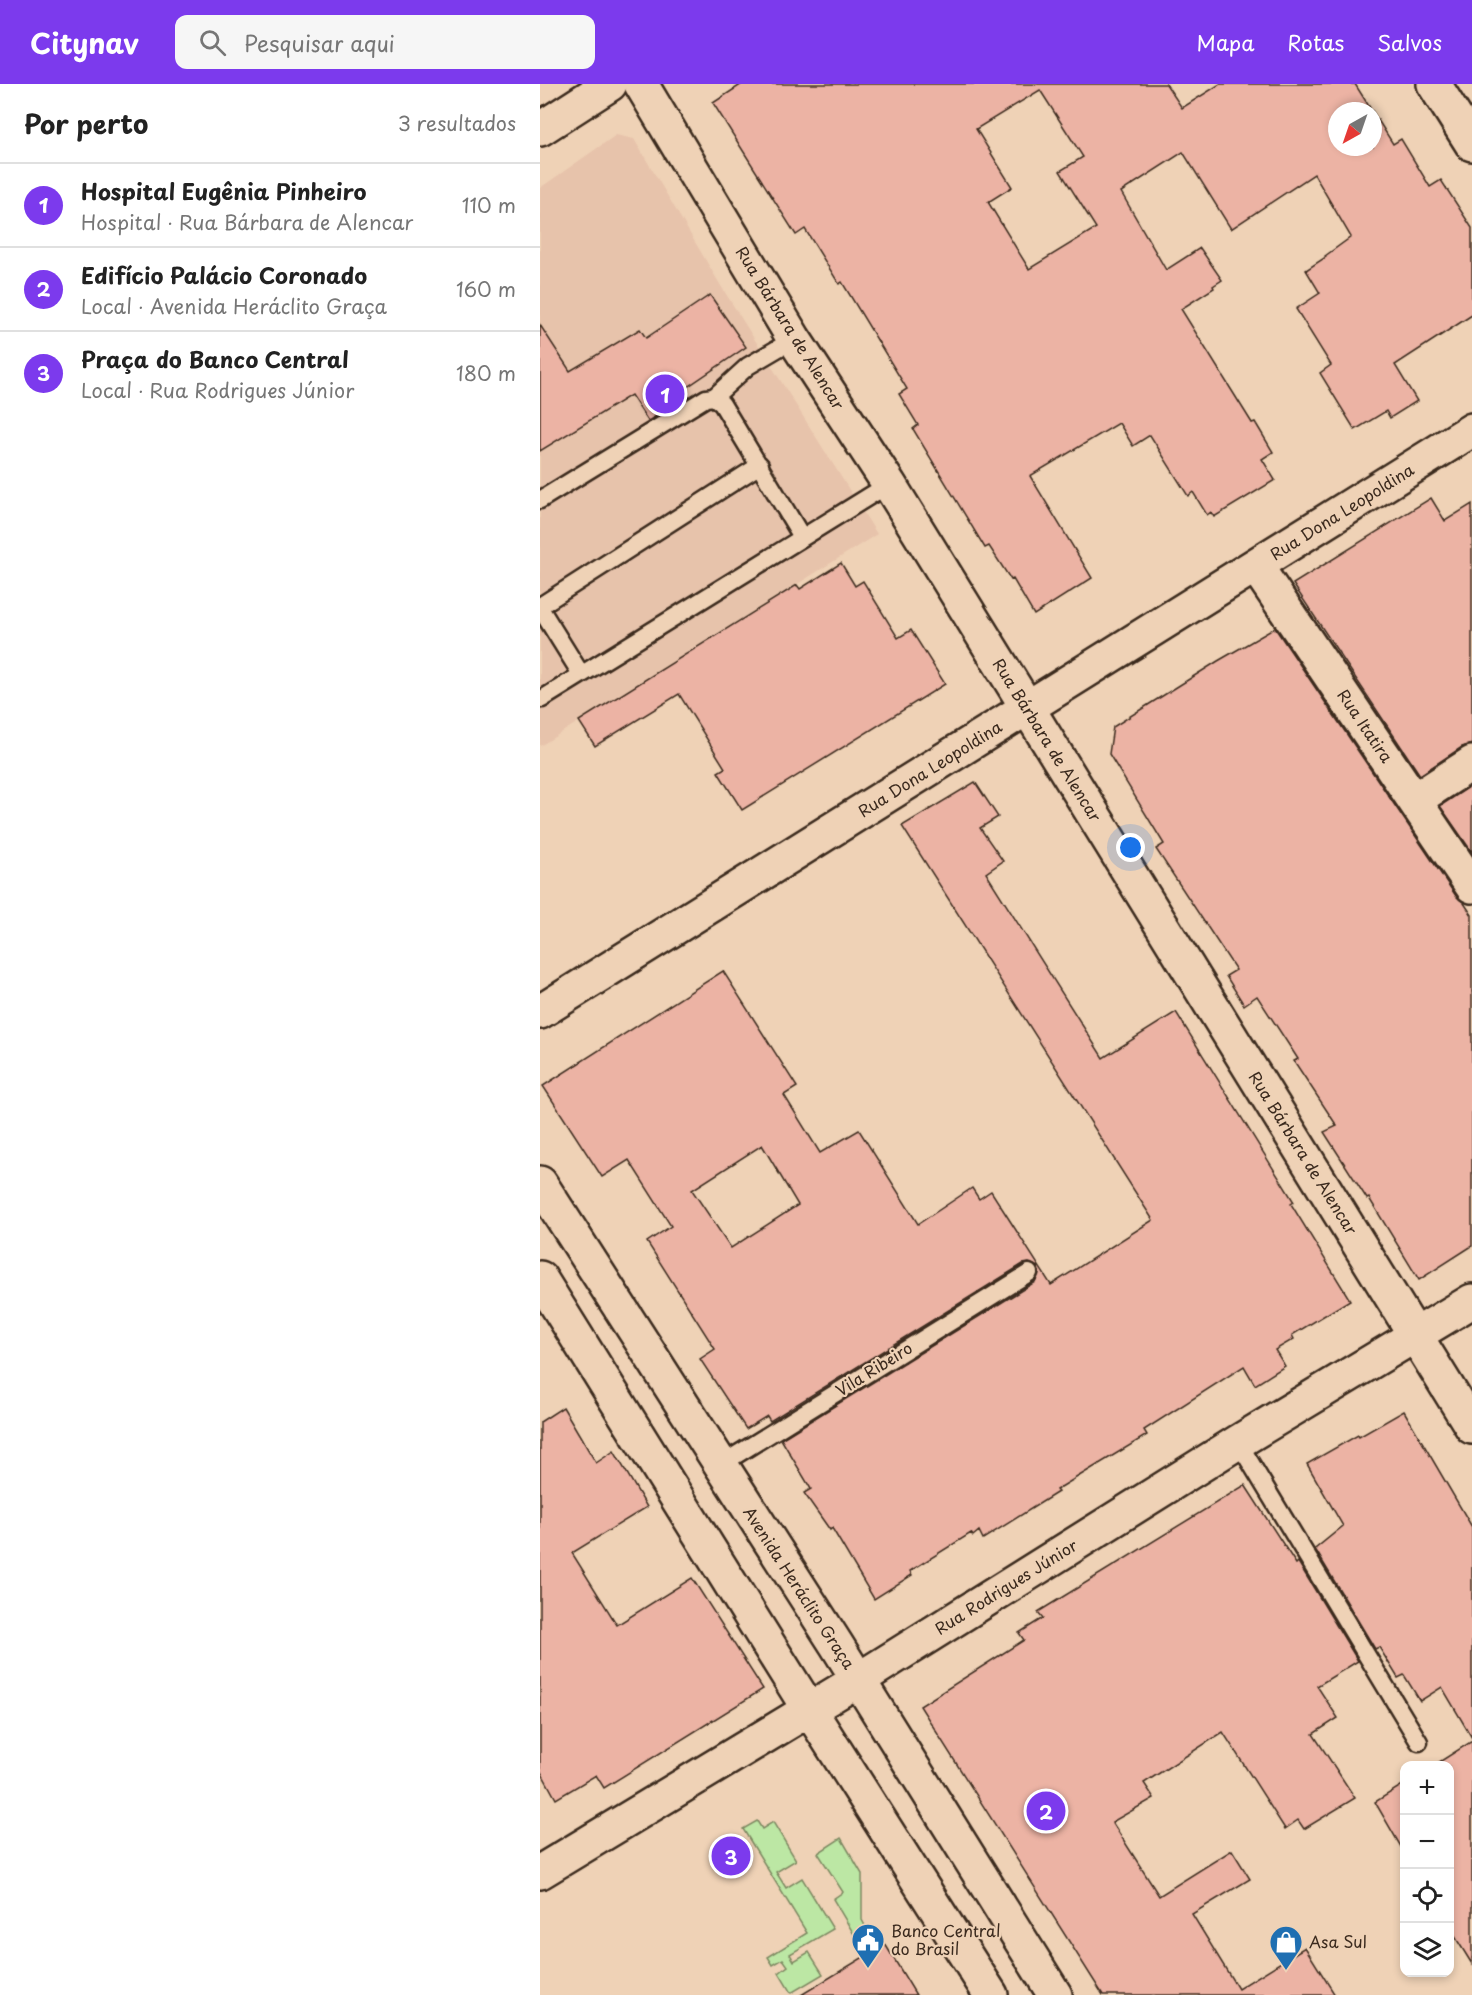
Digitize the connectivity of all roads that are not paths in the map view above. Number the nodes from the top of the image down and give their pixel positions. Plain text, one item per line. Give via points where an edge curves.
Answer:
1 (610, 84) edge
2 (641, 84) edge
3 (1434, 84) edge
4 (540, 129) edge
5 (1472, 144) edge
6 (794, 339) junction
7 (714, 397) junction
8 (1472, 430) edge
9 (760, 465) junction
10 (889, 484) junction
11 (540, 500) edge
12 (802, 537) junction
13 (1256, 566) junction
14 (540, 607) edge
15 (581, 674) junction
16 (542, 699) dead end
17 (1028, 708) junction
18 (1472, 763) edge
19 (1415, 800) junction
20 (1472, 886) edge
21 (540, 1012) edge
22 (540, 1183) edge
23 (1029, 1273) dead end
24 (540, 1278) edge
25 (1472, 1301) edge
26 (1416, 1336) junction
27 (1472, 1427) edge
28 (1238, 1442) junction
29 (720, 1465) junction
30 (858, 1680) junction
31 (810, 1709) junction
32 (1419, 1742) dead end
33 (540, 1872) edge
34 (992, 1995) edge
35 (1055, 1995) edge

1 - 4 street
2 - 6 street, Rua Bárbara de Alencar
3 - 5 street
6 - 7 lane via 748,366
6 - 10 street, Rua Bárbara de Alencar
7 - 9 lane
7 - 11 lane via 706,398
8 - 13 street, Rua Dona Leopoldina
9 - 12 lane
9 - 14 lane
10 - 12 lane
10 - 17 street, Rua Bárbara de Alencar
12 - 15 lane
13 - 17 street, Rua Dona Leopoldina
13 - 19 street, Rua Itatira
14 - 15 lane
15 - 16 lane
17 - 21 street, Rua Dona Leopoldina
17 - 26 street, Rua Bárbara de Alencar
18 - 19 street
19 - 20 street, Rua Itatira
22 - 29 street, Avenida Heráclito Graça
23 - 29 lane, Vila Ribeiro
24 - 31 street
25 - 26 street, Rua Rodrigues Júnior
26 - 27 street, Rua Bárbara de Alencar
26 - 28 street, Rua Rodrigues Júnior
28 - 30 street, Rua Rodrigues Júnior
28 - 32 lane
29 - 30 street, Avenida Heráclito Graça
30 - 31 street, Rua Rodrigues Júnior
30 - 35 street, Avenida Heráclito Graça
31 - 33 street, Rua Rodrigues Júnior
31 - 34 street

